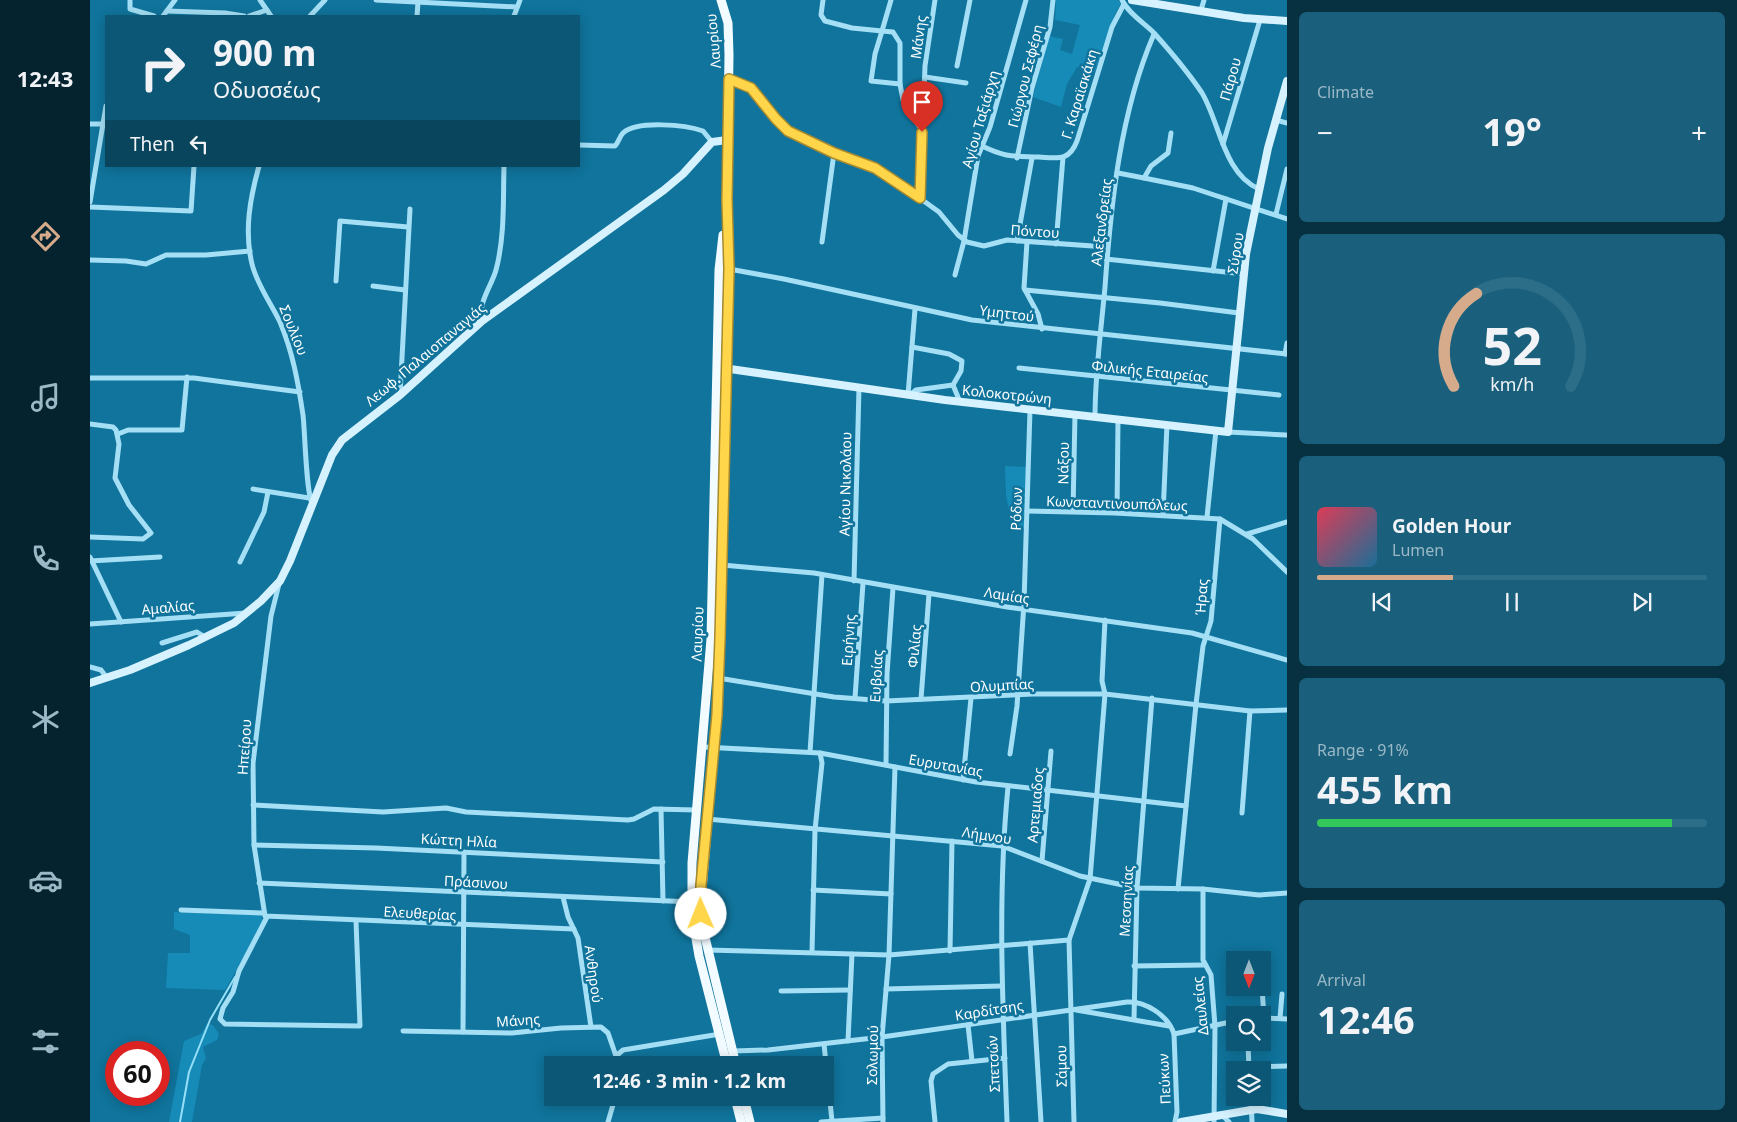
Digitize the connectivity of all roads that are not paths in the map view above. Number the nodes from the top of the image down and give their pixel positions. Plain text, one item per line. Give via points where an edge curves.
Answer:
1 (130, 0) edge
2 (175, 0) edge
3 (260, 0) edge
4 (325, 0) edge
5 (376, 0) edge
6 (520, 0) edge
7 (721, 0) edge
8 (726, 0) edge
9 (824, 0) edge
10 (891, 0) edge
11 (936, 0) edge
12 (970, 0) edge
13 (1026, 0) edge
14 (1053, 0) edge
15 (1204, 0) edge
16 (1126, 1) edge
17 (418, 2) junction
18 (458, 2) edge
19 (517, 7) junction
20 (267, 10) junction
21 (725, 10) junction
22 (1201, 10) junction
23 (167, 11) junction
24 (149, 15) edge
25 (164, 15) edge
26 (238, 15) edge
27 (252, 15) edge
28 (270, 15) edge
29 (311, 15) edge
30 (417, 15) edge
31 (514, 15) edge
32 (1260, 20) junction
33 (1287, 21) edge
34 (882, 31) junction
35 (1154, 34) junction
36 (957, 66) dead end
37 (925, 77) junction
38 (729, 79) junction
39 (1287, 81) edge
40 (966, 83) dead end
41 (900, 84) junction
42 (105, 113) edge
43 (1276, 120) junction
44 (1287, 123) edge
45 (90, 124) edge
46 (103, 128) edge
47 (922, 132) junction
48 (1171, 133) dead end
49 (727, 140) junction
50 (712, 142) junction
51 (580, 145) edge
52 (1223, 145) junction
53 (982, 146) junction
54 (834, 153) junction
55 (1017, 158) junction
56 (1032, 158) junction
57 (1062, 158) junction
58 (194, 167) edge
59 (259, 167) edge
60 (504, 167) edge
61 (1287, 169) edge
62 (1118, 173) junction
63 (1144, 178) junction
64 (1259, 190) junction
65 (920, 198) junction
66 (1226, 198) junction
67 (727, 200) junction
68 (90, 202) edge
69 (90, 207) edge
70 (1256, 207) junction
71 (410, 209) dead end
72 (1276, 214) junction
73 (1287, 219) edge
74 (408, 227) junction
75 (964, 241) junction
76 (1016, 241) junction
77 (822, 242) dead end
78 (1027, 242) junction
79 (1056, 244) junction
80 (1107, 247) junction
81 (250, 251) junction
82 (1106, 259) junction
83 (90, 260) edge
84 (729, 269) junction
85 (1213, 270) junction
86 (1244, 274) junction
87 (955, 275) dead end
88 (336, 281) dead end
89 (373, 286) dead end
90 (405, 290) junction
91 (1025, 290) junction
92 (1104, 298) junction
93 (915, 309) junction
94 (1239, 313) junction
95 (482, 320) junction
96 (1042, 329) junction
97 (1100, 334) junction
98 (1287, 343) edge
99 (912, 347) junction
100 (1236, 349) junction
101 (1286, 354) edge
102 (721, 368) junction
103 (1019, 368) dead end
104 (1095, 376) junction
105 (187, 377) junction
106 (90, 378) edge
107 (953, 385) junction
108 (859, 388) junction
109 (1232, 390) junction
110 (300, 392) junction
111 (400, 395) junction
112 (1279, 395) dead end
113 (909, 396) junction
114 (960, 402) junction
115 (1030, 410) junction
116 (1074, 414) junction
117 (1095, 417) junction
118 (1118, 420) junction
119 (90, 424) edge
120 (1167, 424) junction
121 (1216, 430) junction
122 (1228, 432) junction
123 (118, 434) junction
124 (1286, 435) edge
125 (253, 489) dead end
126 (268, 492) junction
127 (311, 502) junction
128 (1028, 511) junction
129 (1073, 511) junction
130 (1117, 513) junction
131 (1162, 515) junction
132 (1207, 518) junction
133 (1220, 519) junction
134 (1287, 522) edge
135 (1247, 534) junction
136 (90, 536) edge
137 (160, 557) dead end
138 (91, 560) edge
139 (240, 562) dead end
140 (722, 565) junction
141 (1287, 572) edge
142 (822, 575) junction
143 (280, 581) junction
144 (854, 581) junction
145 (863, 583) junction
146 (893, 588) junction
147 (929, 594) junction
148 (1023, 609) junction
149 (247, 613) junction
150 (1105, 620) junction
151 (121, 622) junction
152 (90, 624) edge
153 (205, 637) junction
154 (1205, 637) junction
155 (162, 644) dead end
156 (1287, 660) edge
157 (90, 667) edge
158 (107, 678) junction
159 (718, 678) junction
160 (90, 684) edge
161 (812, 693) junction
162 (1105, 694) junction
163 (1018, 695) junction
164 (855, 698) junction
165 (970, 698) junction
166 (1152, 698) junction
167 (921, 699) junction
168 (886, 701) junction
169 (1196, 704) junction
170 (1250, 710) junction
171 (1287, 710) edge
172 (703, 748) junction
173 (714, 748) junction
174 (1051, 751) dead end
175 (810, 752) junction
176 (820, 753) junction
177 (1010, 754) dead end
178 (886, 765) junction
179 (895, 767) junction
180 (963, 780) junction
181 (1008, 787) junction
182 (1048, 791) junction
183 (1096, 797) junction
184 (1143, 802) junction
185 (253, 804) junction
186 (1186, 806) junction
187 (661, 809) junction
188 (696, 810) junction
189 (1242, 813) dead end
190 (707, 819) junction
191 (815, 830) junction
192 (893, 836) junction
193 (952, 841) junction
194 (254, 844) junction
195 (1002, 846) junction
196 (464, 852) junction
197 (1042, 861) junction
198 (663, 862) junction
199 (1090, 879) junction
200 (259, 883) junction
201 (1137, 888) junction
202 (1178, 888) junction
203 (813, 890) junction
204 (1203, 890) junction
205 (464, 893) junction
206 (1287, 893) edge
207 (891, 894) junction
208 (563, 897) junction
209 (663, 901) junction
210 (692, 902) junction
211 (181, 910) dead end
212 (265, 915) junction
213 (356, 921) junction
214 (462, 926) junction
215 (574, 929) junction
216 (1069, 940) junction
217 (1030, 943) junction
218 (1001, 946) junction
219 (708, 950) junction
220 (950, 951) junction
221 (812, 952) junction
222 (852, 954) junction
223 (889, 955) junction
224 (1204, 965) junction
225 (1134, 966) junction
226 (1001, 986) junction
227 (886, 988) junction
228 (850, 990) junction
229 (781, 991) dead end
230 (1282, 994) dead end
231 (1134, 1002) junction
232 (1071, 1010) junction
233 (1034, 1014) junction
234 (1271, 1017) edge
235 (1280, 1018) junction
236 (1002, 1019) junction
237 (1134, 1019) junction
238 (1287, 1019) edge
239 (1226, 1023) edge
240 (968, 1025) junction
241 (1170, 1026) junction
242 (1215, 1026) junction
243 (591, 1027) junction
244 (403, 1031) dead end
245 (464, 1032) junction
246 (724, 1033) junction
247 (1174, 1034) junction
248 (882, 1037) junction
249 (848, 1041) junction
250 (824, 1044) junction
251 (733, 1051) junction
252 (616, 1056) joint
253 (726, 1056) edge
254 (734, 1056) edge
255 (1004, 1058) junction
256 (972, 1062) junction
257 (1287, 1066) edge
258 (1271, 1067) edge
259 (613, 1106) edge
260 (737, 1106) edge
261 (746, 1106) edge
262 (1251, 1106) edge
263 (1251, 1110) junction
264 (1287, 1114) edge
265 (1217, 1118) edge
266 (883, 1120) edge
267 (832, 1121) edge
268 (608, 1122) edge
269 (742, 1122) edge
270 (750, 1122) edge
271 (821, 1122) edge
272 (935, 1122) edge
273 (1007, 1122) edge
274 (1041, 1122) edge
275 (1074, 1122) edge
276 (1175, 1122) edge
277 (1181, 1122) edge
278 (1229, 1122) edge
279 (1252, 1122) edge

1 - 24 street via 130,9
2 - 23 street
3 - 20 street
4 - 29 street
5 - 17 street
6 - 19 street
7 - 21 main road, Λαυρίου
8 - 21 street
9 - 34 street via 822,20
10 - 34 street
11 - 37 street, Μάνης
12 - 36 street
13 - 53 street, Αγίου Ταξιάρχη
14 - 55 street, Γιώργου Σεφέρη via 1050,27 1032,88
15 - 22 street
16 - 22 street
16 - 35 street
16 - 57 street, Γ. Καραϊσκάκη via 1109,35 1077,140 1072,151
17 - 18 street
17 - 30 street
18 - 19 street
19 - 31 street
20 - 27 street
20 - 28 street
21 - 38 main road, Λαυρίου
22 - 32 street
23 - 25 street
23 - 26 street
32 - 33 street
32 - 52 street, Πάρου
34 - 41 street via 893,32 899,40
34 - 41 street via 871,81
35 - 52 street via 1202,94
35 - 62 street, Αλεξανδρείας via 1128,114
37 - 40 street
37 - 47 street, Μάνης
38 - 49 main road, Λαυρίου
38 - 54 street via 751,88 788,131
39 - 43 street, Σύρου
41 - 47 street via 907,109
42 - 46 street
43 - 44 street
43 - 64 street, Σύρου
45 - 46 street
46 - 68 street
47 - 65 street, Μάνης
48 - 63 street via 1168,153 1151,166
49 - 50 street
49 - 67 main road, Λαυρίου
50 - 51 street via 702,131 663,125 629,130 615,146
50 - 95 street, Λεωφ. Παλαιοπαναγιάς via 664,190
52 - 64 street via 1244,178
53 - 55 street, Γ. Καραϊσκάκη
53 - 75 street, Αγίου Ταξιάρχη
54 - 65 street via 875,168
54 - 77 street
55 - 56 street, Γ. Καραϊσκάκη
56 - 57 street, Γ. Καραϊσκάκη
56 - 76 street
57 - 79 street
58 - 69 street via 191,212
59 - 81 street, Σουλίου via 248,208
60 - 95 street via 500,250 494,277 480,312
61 - 72 street
62 - 63 street
62 - 80 street, Αλεξανδρείας
63 - 66 street
64 - 70 street, Σύρου
65 - 75 street via 946,218
66 - 70 street
66 - 85 street
67 - 84 main road, Λαυρίου
67 - 102 main road, Λαυρίου via 719,270
70 - 72 street
70 - 86 street, Σύρου
71 - 74 street
72 - 73 street
74 - 88 street via 340,221
74 - 90 street
75 - 76 street, Πόντου via 984,246 1002,240
75 - 87 street, Αγίου Ταξιάρχη
76 - 78 street, Πόντου
78 - 79 street, Πόντου
78 - 91 street
79 - 80 street, Πόντου
80 - 82 street, Αλεξανδρείας
81 - 83 street via 166,255 146,264
81 - 110 street, Σουλίου via 256,275 288,342
82 - 85 street
82 - 92 street, Αλεξανδρείας
84 - 93 street, Υμηττού
84 - 102 main road, Λαυρίου
85 - 86 street
86 - 94 street, Σύρου
89 - 90 street
90 - 111 street
91 - 92 street
91 - 96 street
92 - 94 street
92 - 97 street, Αλεξανδρείας
93 - 96 street, Υμηττού
93 - 99 street
94 - 100 street, Σύρου
95 - 111 street, Λεωφ. Παλαιοπαναγιάς
96 - 97 street, Υμηττού
97 - 100 street, Υμηττού
97 - 104 street, Αλεξανδρείας
98 - 101 street
99 - 107 street via 960,358 960,371
99 - 113 street
100 - 101 street, Υμηττού
100 - 109 street, Σύρου
102 - 108 street, Κολοκοτρώνη
102 - 140 main road, Λαυρίου
102 - 172 main road, Λαυρίου via 711,639
103 - 104 street, Φιλικής Εταιρείας
104 - 109 street, Φιλικής Εταιρείας
104 - 117 street, Αλεξανδρείας
105 - 106 street
105 - 110 street
105 - 123 street via 182,430 128,430
107 - 113 street via 916,390
107 - 114 street
108 - 113 street, Κολοκοτρώνη
108 - 144 street, Αγίου Νικολάου
109 - 112 street, Φιλικής Εταιρείας
109 - 122 street, Σύρου
110 - 127 street, Σουλίου
111 - 127 street, Λεωφ. Παλαιοπαναγιάς via 352,430 338,445
113 - 114 street, Κολοκοτρώνη
114 - 115 street, Κολοκοτρώνη
115 - 116 street, Κολοκοτρώνη
115 - 128 street, Ρόδων
116 - 117 street, Κολοκοτρώνη
116 - 129 street, Νάξου
117 - 118 street, Κολοκοτρώνη
118 - 120 street, Κολοκοτρώνη
118 - 130 street
119 - 123 street via 113,427
120 - 121 street, Κολοκοτρώνη
120 - 131 street
121 - 122 street, Κολοκοτρώνη
121 - 132 street
122 - 124 street, Κολοκοτρώνη
123 - 136 street via 116,478 129,505 151,533 143,539
125 - 126 street
126 - 127 street
126 - 139 street via 264,512
127 - 143 street, Λεωφ. Παλαιοπαναγιάς
128 - 129 street, Κωνσταντινουπόλεως
128 - 148 street, Ρόδων
129 - 130 street, Κωνσταντινουπόλεως
130 - 131 street, Κωνσταντινουπόλεως
131 - 132 street, Κωνσταντινουπόλεως
132 - 133 street, Κωνσταντινουπόλεως
133 - 135 street
133 - 154 street, Ήρας via 1211,621
134 - 135 street
135 - 141 street
137 - 138 street
138 - 151 street
140 - 142 street, Λαμίας
140 - 159 main road, Λαυρίου
142 - 144 street, Λαμίας
142 - 161 street
143 - 149 street, Λεωφ. Παλαιοπαναγιάς
143 - 185 street, Ηπείρου via 271,616 254,740
144 - 145 street, Λαμίας
145 - 146 street, Λαμίας
145 - 164 street, Ειρήνης
146 - 147 street, Λαμίας
146 - 168 street, Ευβοίας
147 - 148 street, Λαμίας
147 - 167 street, Φιλίας
148 - 150 street, Λαμίας
148 - 163 street, Ρόδων
149 - 151 street, Αμαλίας
149 - 153 street, Λεωφ. Παλαιοπαναγιάς
150 - 154 street, Λαμίας
150 - 162 street via 1102,681
151 - 152 street, Αμαλίας
153 - 155 street via 197,632
153 - 158 street, Λεωφ. Παλαιοπαναγιάς via 162,658
154 - 156 street, Λαμίας
154 - 169 street, Ήρας
157 - 158 street via 101,670
158 - 160 street, Λεωφ. Παλαιοπαναγιάς
159 - 161 street, Ολυμπίας
159 - 173 main road, Λαυρίου
161 - 164 street, Ολυμπίας
161 - 175 street
162 - 163 street, Ολυμπίας
162 - 166 street, Ολυμπίας
162 - 183 street
163 - 165 street, Ολυμπίας
163 - 177 street, Ρόδων
164 - 168 street, Ολυμπίας
165 - 167 street, Ολυμπίας
165 - 180 street
166 - 169 street, Ολυμπίας
166 - 184 street, Μεσσηνίας
167 - 168 street, Ολυμπίας
168 - 178 street, Ευβοίας
169 - 170 street, Ολυμπίας
169 - 186 street, Ήρας
170 - 171 street, Ολυμπίας
170 - 189 street
172 - 173 street, Ευρυτανίας
172 - 188 main road, Λαυρίου
173 - 175 street, Ευρυτανίας
173 - 190 main road, Λαυρίου
174 - 182 street, Αρτεμιαδος
175 - 176 street, Ευρυτανίας
176 - 178 street, Ευρυτανίας
176 - 191 street via 822,763
178 - 179 street, Ευρυτανίας
179 - 180 street, Ευρυτανίας
179 - 192 street, Σολωμού
180 - 181 street, Ευρυτανίας
181 - 182 street, Ευρυτανίας
181 - 195 street, Σπετσών
182 - 183 street, Ευρυτανίας
182 - 197 street, Αρτεμιαδος
183 - 184 street, Ευρυτανίας
183 - 199 street
184 - 186 street, Ευρυτανίας
184 - 201 street, Μεσσηνίας
185 - 187 street via 383,812 446,808 466,812 619,820 634,819 648,811
185 - 194 street, Ηπείρου
186 - 202 street, Ήρας
187 - 188 street
187 - 198 street
188 - 210 main road, Λαυρίου
190 - 191 street, Λήμνου
190 - 219 main road, Λαυρίου via 701,901
191 - 192 street, Λήμνου
191 - 203 street
192 - 193 street, Λήμνου
192 - 207 street, Σολωμού
193 - 195 street, Λήμνου
193 - 220 street
194 - 196 street, Κώττη Ηλία
194 - 200 street, Ηπείρου
195 - 197 street, Λήμνου
195 - 218 street, Σπετσών
196 - 198 street, Κώττη Ηλία
196 - 205 street
197 - 199 street, Λήμνου
198 - 209 street
199 - 201 street, Λήμνου
199 - 216 street
200 - 205 street, Πράσινου
200 - 212 street, Ηπείρου
201 - 202 street, Λήμνου
201 - 225 street, Μεσσηνίας
202 - 204 street, Λήμνου
203 - 207 street
203 - 221 street
204 - 206 street, Λήμνου via 1259,895
204 - 224 street, Δαυλείας
205 - 208 street, Πράσινου
205 - 214 street
207 - 223 street, Σολωμού
208 - 209 street, Πράσινου
208 - 215 street, Ανθηρού
209 - 210 street, Πράσινου
210 - 246 main road, Λαυρίου via 694,930
211 - 212 street, Ελευθερίας
212 - 213 street, Ελευθερίας
212 - 213 street via 239,971 234,992 220,1014 224,1024 360,1026
213 - 214 street, Ελευθερίας
214 - 215 street, Ελευθερίας
214 - 245 street
215 - 243 street, Ανθηρού
216 - 217 street
216 - 232 street, Σάμου
217 - 218 street
217 - 233 street
218 - 220 street
218 - 226 street, Σπετσών
219 - 221 street
219 - 246 main road, Λαυρίου
220 - 223 street
221 - 222 street
222 - 223 street
222 - 228 street
223 - 227 street, Σολωμού
224 - 225 street
224 - 242 street, Δαυλείας via 1211,975
225 - 231 street, Μεσσηνίας
226 - 227 street
226 - 236 street, Σπετσών
227 - 248 street, Σολωμού
228 - 229 street
228 - 249 street
230 - 235 street
231 - 232 street, Καρδίτσης
231 - 237 street, Μεσσηνίας
231 - 241 street via 1154,1010
232 - 233 street, Καρδίτσης
232 - 237 street
232 - 275 street, Σάμου
233 - 236 street, Καρδίτσης
233 - 274 street
234 - 235 street
235 - 238 street
236 - 240 street, Καρδίτσης
236 - 255 street, Σπετσών
237 - 241 street
239 - 242 street
240 - 248 street, Καρδίτσης
240 - 256 street
241 - 247 street
242 - 247 street
242 - 265 street, Δαυλείας
243 - 245 street, Μάνης via 521,1033
243 - 252 street via 606,1030
244 - 245 street, Μάνης
246 - 251 main road, Λαυρίου
246 - 252 street via 623,1050
246 - 253 main road, Λαυρίου
247 - 276 street, Πεύκων
248 - 249 street, Καρδίτσης
248 - 266 street, Σολωμού
249 - 250 street, Καρδίτσης
250 - 251 street, Καρδίτσης
250 - 267 street
251 - 254 main road, Λαυρίου
255 - 256 street
255 - 273 street, Σπετσών
256 - 272 street via 944,1065 933,1074
257 - 258 street
259 - 268 street
260 - 269 main road
261 - 270 main road
262 - 263 street
263 - 264 street
263 - 265 street
263 - 279 street
265 - 277 street
265 - 278 street
266 - 267 street
267 - 271 street

